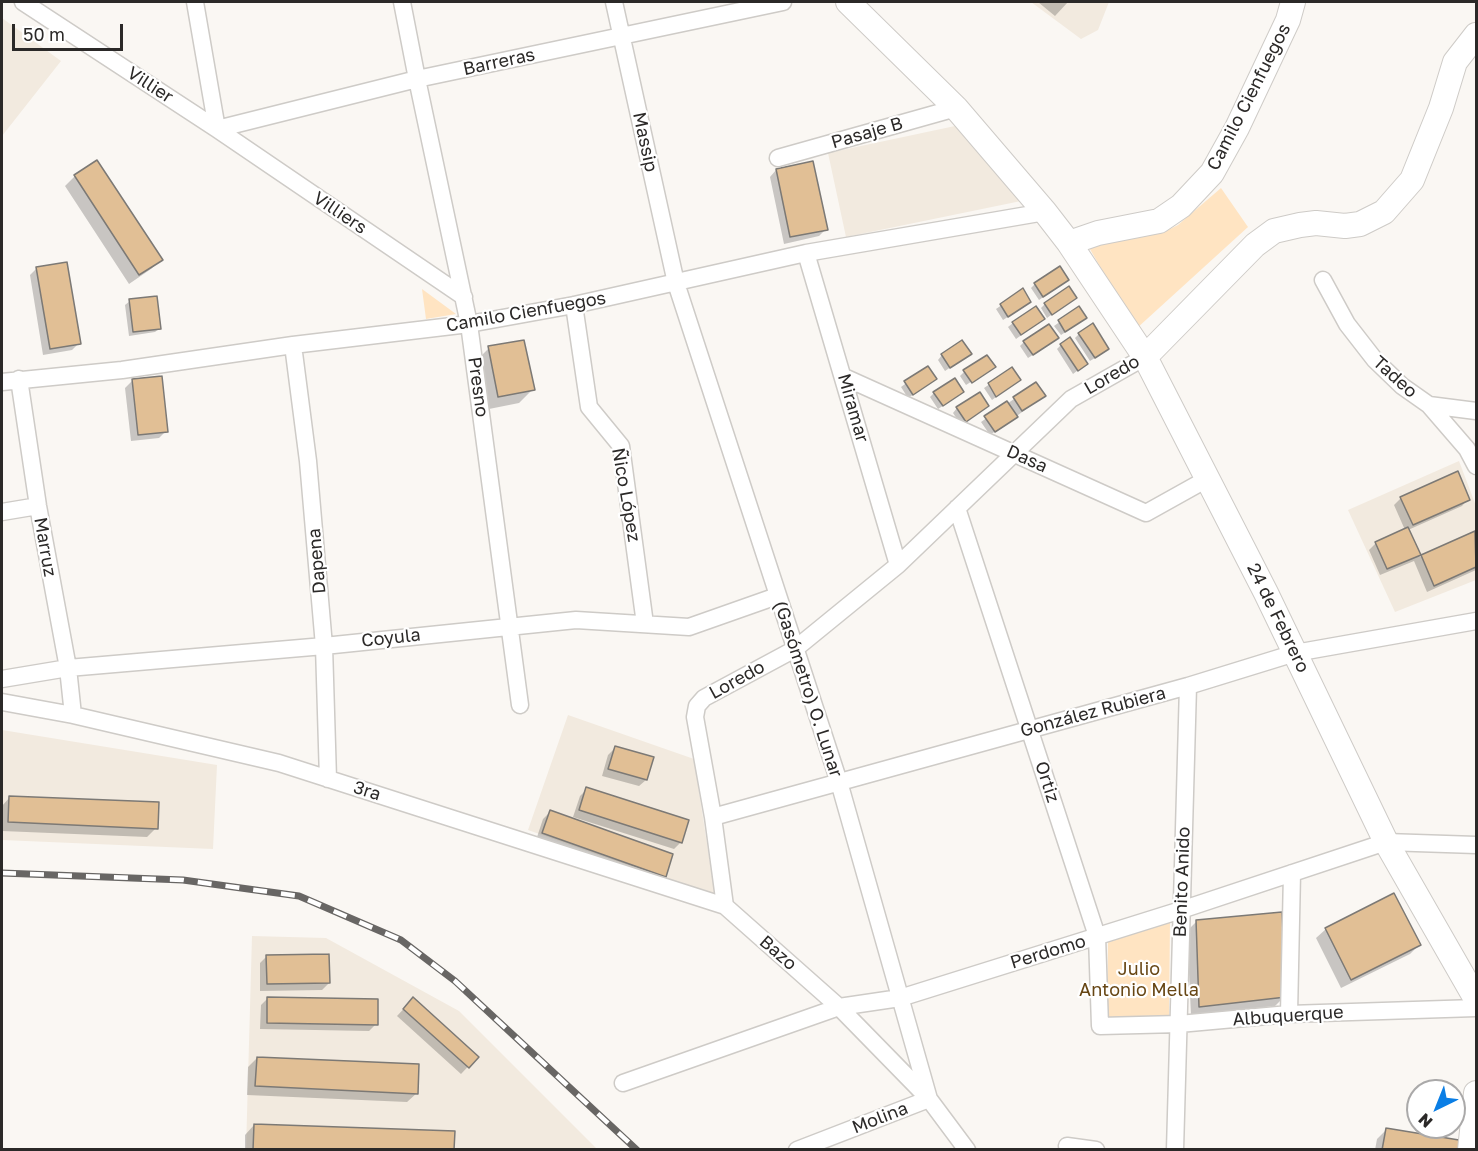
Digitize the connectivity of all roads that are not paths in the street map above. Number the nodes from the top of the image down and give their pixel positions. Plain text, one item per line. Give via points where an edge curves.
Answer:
1 (23, 2) edge
2 (195, 2) edge
3 (402, 2) edge
4 (614, 2) edge
5 (783, 2) edge
6 (848, 2) edge
7 (1293, 2) edge
8 (1476, 35) edge
9 (621, 36) junction
10 (417, 79) junction
11 (956, 108) junction
12 (217, 129) junction
13 (778, 158) dead end
14 (1045, 213) junction
15 (1098, 233) junction
16 (1069, 243) junction
17 (806, 253) junction
18 (1323, 280) dead end
19 (676, 283) junction
20 (464, 297) junction
21 (574, 305) junction
22 (469, 324) junction
23 (293, 345) junction
24 (1145, 357) junction
25 (844, 377) junction
26 (19, 380) junction
27 (2, 382) edge
28 (1429, 405) junction
29 (1476, 411) edge
30 (1014, 453) junction
31 (1476, 466) edge
32 (1207, 479) junction
33 (38, 506) junction
34 (957, 508) junction
35 (2, 512) edge
36 (898, 565) junction
37 (777, 596) junction
38 (1476, 621) edge
39 (645, 624) junction
40 (510, 626) junction
41 (324, 645) junction
42 (795, 648) junction
43 (1295, 653) junction
44 (68, 668) junction
45 (2, 679) edge
46 (1188, 686) junction
47 (2, 702) edge
48 (520, 705) dead end
49 (73, 715) junction
50 (1029, 729) junction
51 (328, 779) junction
52 (839, 782) junction
53 (713, 817) junction
54 (1386, 842) junction
55 (1476, 845) edge
56 (1292, 873) junction
57 (725, 906) junction
58 (1181, 910) junction
59 (1097, 936) junction
60 (900, 998) junction
61 (1476, 999) edge
62 (839, 1007) junction
63 (1476, 1008) edge
64 (1289, 1014) junction
65 (1179, 1024) junction
66 (1100, 1026) joint
67 (623, 1083) dead end
68 (1476, 1093) edge
69 (929, 1099) junction
70 (1066, 1146) dead end
71 (797, 1149) edge
72 (967, 1149) edge
73 (1095, 1149) edge
74 (1175, 1149) edge
75 (1470, 1149) edge

1 - 12 street, Villier
2 - 12 street
3 - 10 street, Presno
4 - 9 street, Massip
5 - 9 street, Barreras
6 - 11 main road, 24 de Febrero
7 - 15 main road, Camilo Cienfuegos via 1237,128 1212,173 1181,206 1159,221
8 - 24 main road, Loredo via 1455,62 1412,180 1384,212 1360,224 1316,223 1274,231 1255,245
9 - 10 street, Barreras
9 - 19 street, Massip
10 - 12 street, Barreras
10 - 20 street, Presno
11 - 13 street, Pasaje B
11 - 14 main road, 24 de Febrero
12 - 20 street, Villiers
14 - 15 main road
14 - 16 main road, 24 de Febrero
14 - 17 street, Camilo Cienfuegos
15 - 16 main road, Camilo Cienfuegos
16 - 24 main road, 24 de Febrero
17 - 19 street, Camilo Cienfuegos
17 - 25 street, Miramar
18 - 28 street, Tadeo via 1347,324 1375,360
19 - 21 street, Camilo Cienfuegos
19 - 37 street, (Gasómetro) O. Lunar
20 - 22 street, Presno
21 - 22 street, Camilo Cienfuegos
21 - 39 street, Ñico López via 589,407 621,446
22 - 23 street, Camilo Cienfuegos
22 - 40 street, Presno
23 - 26 street, Camilo Cienfuegos via 122,370
23 - 41 street, Dapena
24 - 30 street, Loredo via 1071,399
24 - 32 main road, 24 de Febrero
25 - 30 street, Dasa
25 - 36 street, Miramar
26 - 27 street, Camilo Cienfuegos
26 - 33 street, Marruz
28 - 29 street
28 - 31 street, Tadeo via 1467,449
30 - 32 street, Dasa via 1146,513
30 - 34 street, Loredo
32 - 43 main road, 24 de Febrero
33 - 35 street
33 - 44 street, Marruz
34 - 36 street, Loredo
34 - 50 street, Ortiz
36 - 42 street, Loredo
37 - 39 street, Coyula via 689,627
37 - 42 street, (Gasómetro) O. Lunar
38 - 43 street, González Rubiera
39 - 40 street, Coyula via 576,620
40 - 41 street, Coyula
40 - 48 street, Presno
41 - 44 street, Coyula
41 - 51 street, Dapena
42 - 52 street, (Gasómetro) O. Lunar
42 - 53 street, Loredo via 704,698 697,706 695,717
43 - 46 street, González Rubiera
43 - 54 main road, 24 de Febrero
44 - 45 street, Coyula
44 - 49 street, Marruz
46 - 50 street, González Rubiera
46 - 58 street, Benito Anido
47 - 49 street, 3ra
49 - 51 street, 3ra via 252,756
50 - 52 street, González Rubiera
50 - 59 street, Ortiz
51 - 57 street, 3ra
52 - 53 street, González Rubiera
52 - 60 street, (Gasómetro) O. Lunar
53 - 57 street
54 - 55 street, Perdomo
54 - 56 street, Perdomo
54 - 61 main road, 24 de Febrero
56 - 58 street, Perdomo
56 - 64 street
57 - 62 street, Bazo
58 - 59 street, Perdomo
58 - 65 street, Benito Anido
59 - 60 street, Perdomo
59 - 66 street, Ortiz
60 - 62 street, Perdomo
60 - 69 street, (Gasómetro) O. Lunar
62 - 67 street, Perdomo
62 - 69 street, Bazo
63 - 64 street, Albuquerque
64 - 65 street, Albuquerque
65 - 66 street, Albuquerque
65 - 74 street, Benito Anido
68 - 75 main road
69 - 71 street, Molina
69 - 72 street, Bazo
70 - 73 street

